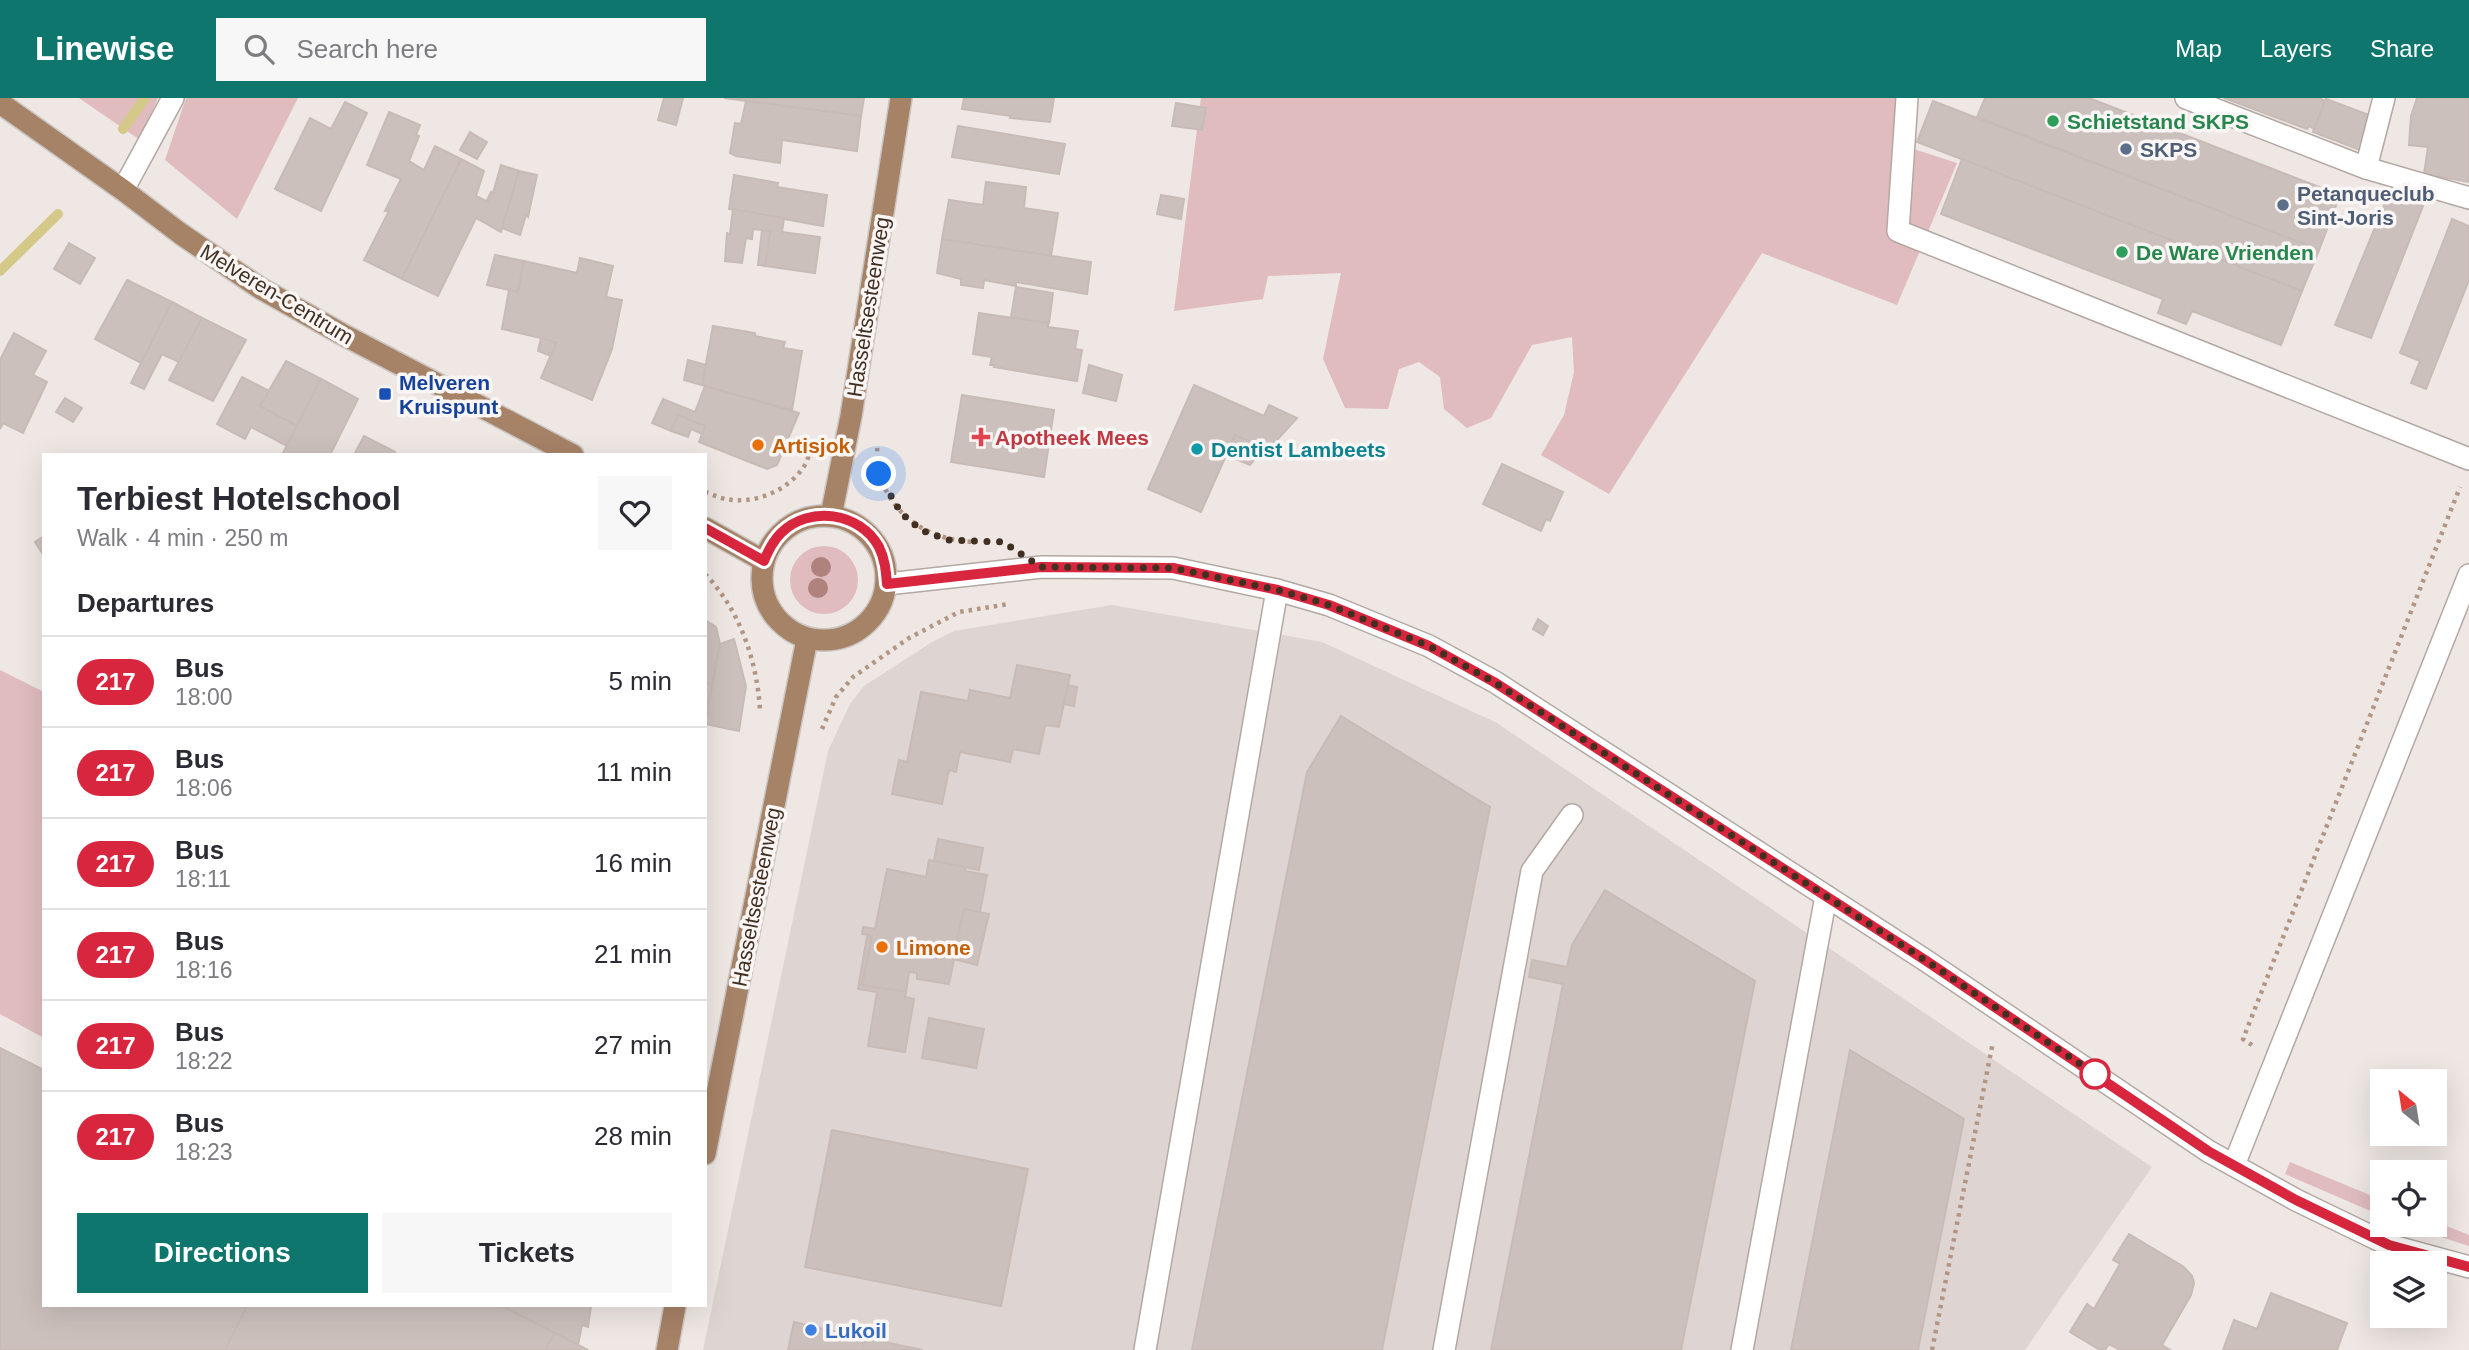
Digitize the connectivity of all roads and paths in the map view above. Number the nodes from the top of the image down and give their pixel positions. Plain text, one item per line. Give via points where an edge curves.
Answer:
1 (173, 98) edge
2 (901, 98) edge
3 (1907, 98) edge
4 (2186, 98) edge
5 (2384, 98) edge
6 (0, 103) edge
7 (2366, 168) junction
8 (123, 190) junction
9 (2469, 198) edge
10 (852, 416) junction
11 (813, 439) dead end
12 (569, 453) edge
13 (2467, 468) edge
14 (707, 493) edge
15 (831, 516) junction
16 (707, 529) edge
17 (982, 542) dead end
18 (764, 561) junction
19 (1041, 567) junction
20 (2469, 575) edge
21 (707, 577) edge
22 (887, 584) junction
23 (1278, 590) junction
24 (807, 639) junction
25 (759, 720) dead end
26 (821, 734) dead end
27 (1572, 815) dead end
28 (1826, 896) junction
29 (1999, 1010) junction
30 (2276, 1060) junction
31 (707, 1144) edge
32 (2234, 1165) junction
33 (2469, 1267) edge
34 (675, 1307) edge
35 (667, 1350) edge
36 (1145, 1350) edge
37 (1444, 1350) edge
38 (1742, 1350) edge
39 (1932, 1350) edge

1 - 8 street
2 - 10 main road, Hasseltsesteenweg
3 - 13 street via 1898,231
4 - 7 street
5 - 7 street
6 - 8 main road, Melveren-Centrum
7 - 9 street
8 - 12 main road, Melveren-Centrum via 260,288
10 - 15 main road, Hasseltsesteenweg
10 - 17 path via 877,448 879,474 908,520 948,540
11 - 14 path via 806,463 777,491 746,500
13 - 30 path via 2242,1039
15 - 18 main road via 814,516 790,527 771,545
15 - 22 main road via 850,521 878,546
16 - 18 main road
18 - 24 main road via 761,581 765,600 789,631
19 - 22 street
19 - 23 street via 1173,568
19 - 26 path via 1012,603 959,612 934,623 853,677 836,697
20 - 30 street
21 - 25 path via 738,622 750,653 758,683
22 - 24 main road via 881,605 868,623 829,641
23 - 28 street via 1329,605 1429,646 1494,682
23 - 36 street
24 - 31 main road, Hasseltsesteenweg
27 - 37 street via 1532,871
28 - 29 street
28 - 38 street
29 - 32 street
29 - 39 path
30 - 32 street
32 - 33 street via 2389,1245
34 - 35 main road

